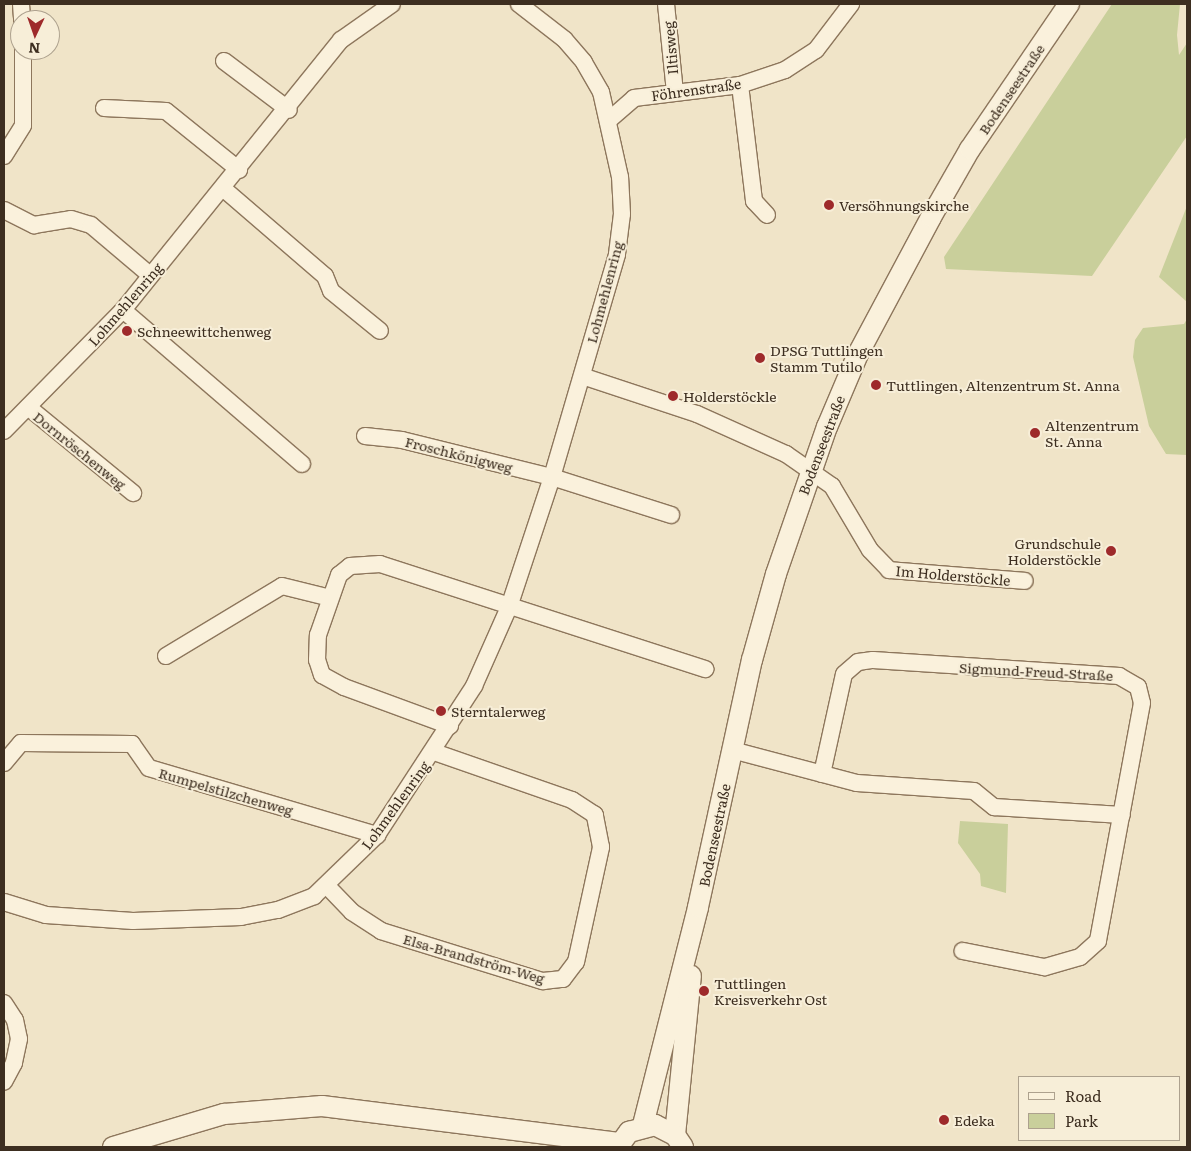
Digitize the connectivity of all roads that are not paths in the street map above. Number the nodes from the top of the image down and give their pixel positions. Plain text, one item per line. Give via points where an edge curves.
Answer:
1 (392, 4) edge
2 (666, 4) edge
3 (851, 4) edge
4 (1069, 4) edge
5 (526, 5) edge
6 (23, 60) edge
7 (224, 60) dead end
8 (740, 85) junction
9 (674, 92) junction
10 (104, 108) dead end
11 (289, 110) junction
12 (609, 120) junction
13 (4, 156) edge
14 (239, 170) junction
15 (224, 190) junction
16 (4, 210) edge
17 (767, 215) dead end
18 (150, 275) junction
19 (123, 310) junction
20 (380, 331) dead end
21 (582, 376) junction
22 (28, 407) junction
23 (4, 431) edge
24 (365, 436) dead end
25 (302, 464) dead end
26 (811, 472) junction
27 (552, 477) junction
28 (133, 493) dead end
29 (671, 515) dead end
30 (1025, 581) dead end
31 (330, 598) junction
32 (509, 607) junction
33 (166, 656) dead end
34 (705, 669) dead end
35 (450, 726) junction
36 (732, 750) junction
37 (434, 752) junction
38 (4, 763) edge
39 (822, 774) junction
40 (1122, 815) junction
41 (377, 834) junction
42 (327, 886) junction
43 (4, 902) edge
44 (698, 907) junction
45 (962, 951) dead end
46 (4, 1003) edge
47 (4, 1082) edge
48 (643, 1125) junction
49 (503, 1128) junction
50 (679, 1141) edge
51 (619, 1145) edge
52 (113, 1147) edge
53 (557, 1147) edge

1 - 11 street, Lohmehlenring via 341,40
2 - 9 street, Iltisweg
3 - 8 street, Föhrenstraße via 804,59
4 - 26 street, Bodenseestraße via 970,149 912,251 858,354
5 - 12 street, Lohmehlenring via 584,62
6 - 13 street via 23,125
7 - 11 street
8 - 9 street, Föhrenstraße
8 - 17 street via 754,201
9 - 12 street, Föhrenstraße via 634,98
10 - 14 street via 166,111
11 - 14 street, Lohmehlenring
12 - 21 street, Lohmehlenring via 622,214 617,254
14 - 15 street, Lohmehlenring
15 - 18 street, Lohmehlenring
15 - 20 street via 325,276 331,291
16 - 18 street via 34,225 71,218 91,225
18 - 19 street, Lohmehlenring
19 - 22 street, Lohmehlenring
19 - 25 street
21 - 26 street via 697,414 786,454
21 - 27 street, Lohmehlenring
22 - 23 street, Lohmehlenring
22 - 28 street, Dornröschenweg
24 - 27 street, Froschkönigweg via 402,440
26 - 30 street, Im Holderstöckle via 832,486 870,550 889,570
26 - 36 street, Bodenseestraße via 776,574
27 - 29 street
27 - 32 street, Lohmehlenring
31 - 32 street via 339,575 362,562
31 - 33 street via 282,586
31 - 35 street via 318,635 317,660 322,674 344,687
32 - 34 street
32 - 35 street, Lohmehlenring via 478,678
35 - 37 street, Lohmehlenring
36 - 39 street
36 - 44 street, Bodenseestraße
37 - 41 street, Lohmehlenring
37 - 42 street, Elsa-Brandström-Weg via 572,800 595,815 601,847 572,968 562,979 543,980 381,931 352,912
38 - 41 street, Rumpelstilzchenweg via 21,742 132,744 150,768
39 - 40 street via 857,783 974,791 994,807
39 - 40 street, Sigmund-Freud-Straße via 844,674 858,662 1119,676 1138,687 1142,704
40 - 45 street, Sigmund-Freud-Straße via 1098,941 1080,957 1044,966
41 - 42 street, Lohmehlenring
42 - 43 street, Lohmehlenring via 278,910 199,919 133,921 46,915
44 - 48 street, Bodenseestraße
44 - 50 street, Bodenseestraße
46 - 47 street via 15,1020 18,1039 14,1063
48 - 50 street via 666,1128
48 - 51 street
49 - 51 street
49 - 52 street via 322,1106 224,1114
49 - 53 street

